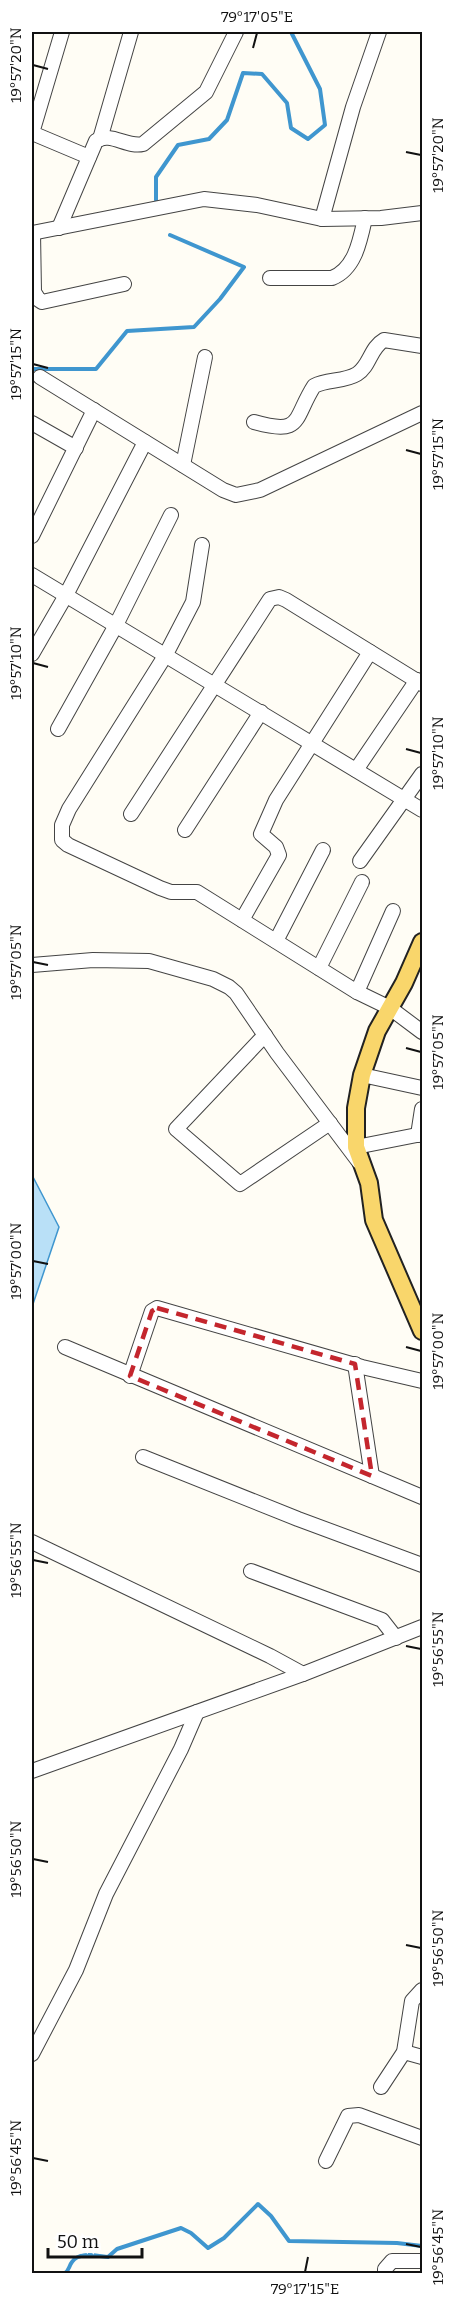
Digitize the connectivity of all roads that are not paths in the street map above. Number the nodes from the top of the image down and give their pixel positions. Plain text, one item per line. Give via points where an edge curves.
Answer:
1 (62, 32) edge
2 (131, 32) edge
3 (236, 32) edge
4 (379, 32) edge
5 (100, 139) junction
6 (89, 157) junction
7 (423, 213) edge
8 (365, 218) junction
9 (322, 219) junction
10 (59, 228) junction
11 (32, 233) edge
12 (270, 279) dead end
13 (124, 284) dead end
14 (423, 346) edge
15 (205, 357) dead end
16 (39, 378) dead end
17 (94, 410) junction
18 (423, 413) edge
19 (254, 422) dead end
20 (32, 423) edge
21 (145, 442) junction
22 (76, 448) junction
23 (183, 465) junction
24 (171, 515) dead end
25 (32, 536) edge
26 (202, 544) dead end
27 (32, 575) edge
28 (65, 597) junction
29 (115, 627) junction
30 (370, 652) junction
31 (32, 654) edge
32 (165, 656) junction
33 (420, 682) edge
34 (214, 684) junction
35 (261, 712) junction
36 (58, 729) dead end
37 (313, 745) junction
38 (356, 770) junction
39 (423, 774) edge
40 (404, 800) junction
41 (423, 810) edge
42 (131, 814) dead end
43 (185, 830) dead end
44 (323, 850) dead end
45 (360, 861) dead end
46 (362, 882) dead end
47 (393, 911) dead end
48 (242, 920) junction
49 (276, 941) junction
50 (423, 942) edge
51 (32, 965) edge
52 (319, 968) junction
53 (357, 992) junction
54 (390, 1008) junction
55 (423, 1032) edge
56 (265, 1035) junction
57 (362, 1075) junction
58 (423, 1088) edge
59 (423, 1109) edge
60 (330, 1123) junction
61 (420, 1135) edge
62 (358, 1155) junction
63 (418, 1307) edge
64 (423, 1331) edge
65 (66, 1347) dead end
66 (355, 1364) junction
67 (130, 1376) junction
68 (423, 1381) edge
69 (144, 1457) dead end
70 (372, 1476) junction
71 (423, 1497) edge
72 (32, 1542) edge
73 (423, 1565) edge
74 (252, 1571) dead end
75 (423, 1628) edge
76 (396, 1638) junction
77 (303, 1674) junction
78 (197, 1712) junction
79 (32, 1771) edge
80 (423, 1990) edge
81 (404, 2052) junction
82 (32, 2054) edge
83 (423, 2057) edge
84 (381, 2087) dead end
85 (423, 2138) edge
86 (326, 2162) dead end
87 (423, 2261) edge
88 (385, 2274) edge

1 - 6 street via 32,133
2 - 5 street
3 - 5 street via 206,92 141,145
4 - 9 street via 353,107
5 - 6 street
6 - 10 street
7 - 8 street
8 - 9 street
8 - 12 street via 359,244 348,268 340,275
9 - 10 street via 204,199
10 - 11 street
11 - 13 street via 34,292 42,302
14 - 19 street via 384,340 357,375 314,386 292,424 282,428
15 - 23 street
16 - 17 street
17 - 21 street
17 - 22 street
18 - 23 street via 244,494 223,490
20 - 22 street
21 - 23 street
21 - 28 street
22 - 25 street
24 - 29 street
26 - 32 street via 192,602
27 - 28 street
28 - 29 street
28 - 31 street
29 - 32 street
29 - 36 street
30 - 33 street
30 - 34 street via 286,600 274,597
30 - 37 street
32 - 34 street
32 - 48 street via 69,809 62,825 62,840 160,888 197,892
33 - 38 street
34 - 35 street
34 - 42 street
35 - 37 street
35 - 43 street
37 - 38 street
37 - 48 street via 276,800 261,834 279,855
38 - 40 street
39 - 40 street
40 - 41 street
40 - 45 street
44 - 49 street
46 - 52 street
47 - 53 street
48 - 49 street
49 - 52 street
50 - 54 main road
51 - 56 street via 132,959 168,965 229,987
52 - 53 street
53 - 54 street
54 - 55 street
54 - 57 main road via 377,1031
56 - 60 street
56 - 60 street via 176,1129 240,1184
57 - 58 street
57 - 62 main road via 356,1108
59 - 61 street
60 - 62 street
61 - 62 street
62 - 63 main road via 369,1183 374,1220
63 - 64 main road
65 - 67 street
66 - 67 street via 157,1308 152,1311
66 - 68 street
66 - 70 street
67 - 70 street
69 - 73 street
70 - 71 street
72 - 77 street
74 - 76 street via 382,1620
75 - 76 street
76 - 77 street
77 - 78 street
78 - 79 street
78 - 82 street via 106,1894 76,1970
80 - 81 street via 412,2001
81 - 83 street
81 - 84 street
85 - 86 street via 359,2115 348,2116
87 - 88 street via 392,2261

